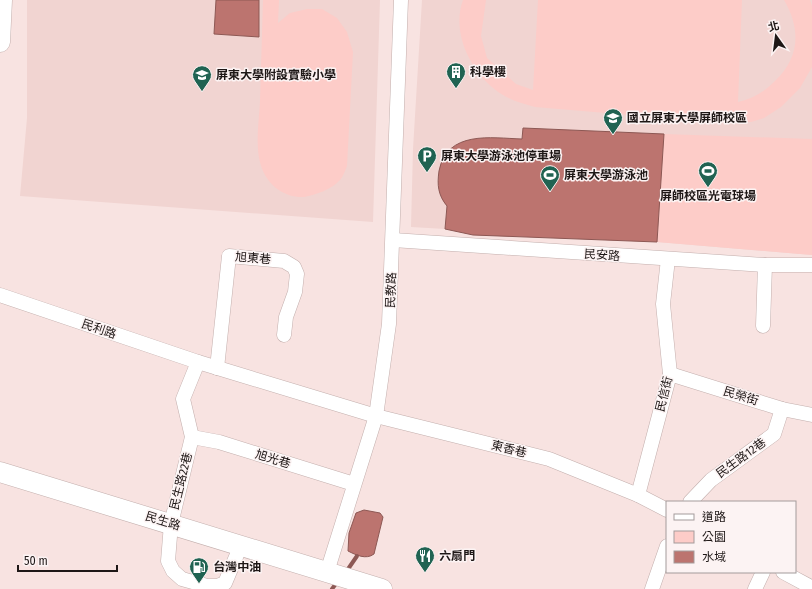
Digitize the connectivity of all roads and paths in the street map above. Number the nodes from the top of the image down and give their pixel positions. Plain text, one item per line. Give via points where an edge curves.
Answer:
1 (2, 0) edge
2 (401, 0) edge
3 (0, 42) edge
4 (393, 240) junction
5 (668, 259) junction
6 (765, 265) junction
7 (812, 265) edge
8 (0, 295) edge
9 (763, 326) dead end
10 (284, 335) dead end
11 (198, 362) junction
12 (217, 368) junction
13 (670, 374) junction
14 (782, 408) junction
15 (812, 415) edge
16 (376, 416) junction
17 (192, 437) junction
18 (0, 472) edge
19 (354, 484) junction
20 (638, 495) junction
21 (691, 501) edge
22 (666, 509) edge
23 (171, 524) junction
24 (241, 545) junction
25 (666, 549) edge
26 (326, 572) junction
27 (763, 573) edge
28 (785, 573) edge
29 (809, 586) dead end
30 (376, 587) edge
31 (652, 589) edge
32 (755, 589) edge

1 - 3 street
2 - 4 street, 民教路
4 - 5 street, 民安路
4 - 16 street, 民教路 via 389,324
5 - 6 street, 民安路
5 - 13 street, 民信街 via 663,304
6 - 7 street, 民安路
6 - 9 street
8 - 11 street, 民利路
10 - 12 street, 旭東巷 via 286,317 295,292 297,274 294,267 284,261 229,256
11 - 12 street
11 - 17 street via 183,399
12 - 16 street
13 - 14 street, 民榮街
13 - 20 street, 民信街
14 - 15 street, 民榮街
14 - 21 street, 民生路12巷 via 774,434 711,480
16 - 19 street, 民教路
16 - 20 street, 東香巷 via 549,459
17 - 19 street, 旭光巷 via 219,442
17 - 23 street, 民生路22巷
18 - 23 street, 民生路
19 - 26 street, 民教路
20 - 22 street
23 - 24 street, 民生路
23 - 24 street, 民生路22巷 via 168,562 182,579 206,586 225,583
24 - 26 street, 民生路
25 - 31 street
26 - 30 street, 民生路
27 - 32 street
28 - 29 street

